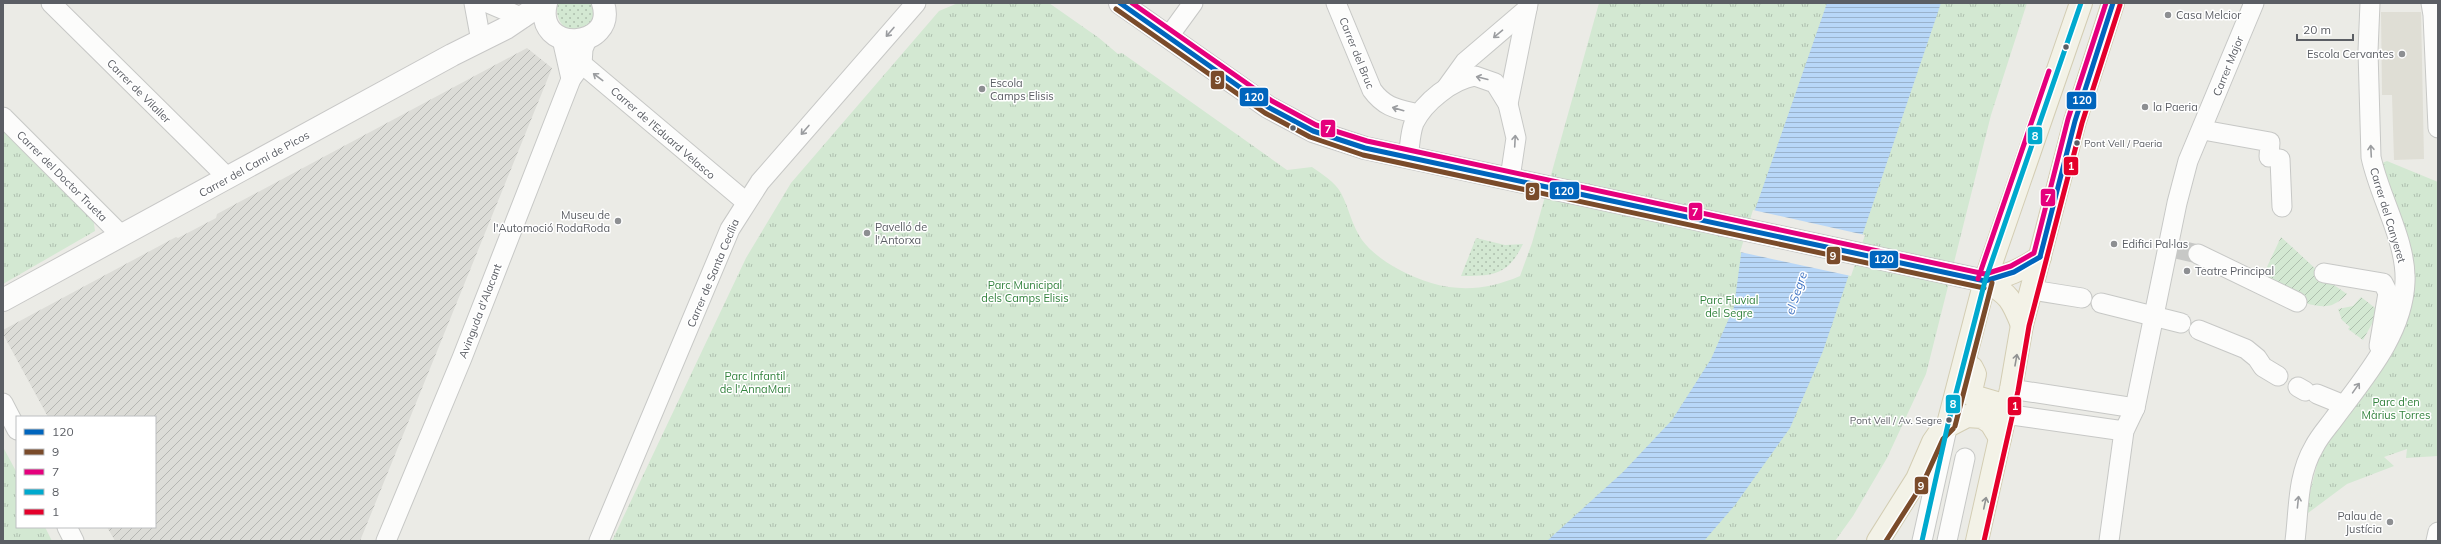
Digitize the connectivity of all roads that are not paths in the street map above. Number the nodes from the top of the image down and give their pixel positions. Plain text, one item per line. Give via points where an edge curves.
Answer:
1 (51, 3) edge
2 (474, 3) edge
3 (479, 3) edge
4 (488, 3) edge
5 (544, 3) edge
6 (603, 3) edge
7 (916, 3) edge
8 (1120, 3) edge
9 (1193, 3) edge
10 (1336, 3) edge
11 (2081, 3) edge
12 (2113, 3) edge
13 (2254, 3) edge
14 (2370, 3) edge
15 (2431, 3) edge
16 (1528, 6) edge
17 (515, 23) junction
18 (556, 33) junction
19 (1169, 36) junction
20 (587, 39) junction
21 (481, 41) junction
22 (582, 64) junction
23 (571, 79) junction
24 (1445, 90) junction
25 (1508, 104) junction
26 (1418, 114) junction
27 (3, 117) edge
28 (2438, 128) edge
29 (2202, 130) junction
30 (1408, 157) junction
31 (228, 178) junction
32 (1510, 178) junction
33 (746, 202) junction
34 (2282, 207) dead end
35 (121, 235) junction
36 (2198, 254) tunnel mouth
37 (2040, 257) junction
38 (2324, 273) dead end
39 (1985, 281) junction
40 (2032, 290) junction
41 (2082, 298) dead end
42 (3, 300) edge
43 (2297, 302) dead end
44 (2101, 303) dead end
45 (2155, 316) junction
46 (2181, 323) dead end
47 (2022, 325) junction
48 (2199, 330) dead end
49 (2378, 357) junction
50 (1968, 372) junction
51 (2278, 376) dead end
52 (2307, 391) dead end
53 (2008, 401) junction
54 (3, 403) edge
55 (2344, 406) junction
56 (2135, 408) junction
57 (1948, 424) junction
58 (16, 428) edge
59 (2124, 431) junction
60 (2000, 438) junction
61 (1965, 458) dead end
62 (68, 528) edge
63 (2438, 532) edge
64 (74, 541) edge
65 (386, 541) edge
66 (599, 541) edge
67 (1878, 541) edge
68 (1922, 541) edge
69 (1948, 541) edge
70 (1977, 541) edge
71 (2109, 541) edge
72 (2295, 541) edge
73 (2436, 541) edge

1 - 31 street, Carrer de Vilaller
2 - 21 street
3 - 17 street
4 - 17 street
5 - 17 main road, Carrer del Camí de Picos
5 - 18 main road via 544,15
6 - 20 main road via 603,22
7 -> 33 street, Carrer de Santa Cecília
8 - 19 main road
9 - 19 street
26 -> 10 street, Carrer del Bruc via 1387,106 1380,101 1372,90
11 - 39 main road
12 - 37 main road via 2074,121
13 - 29 street, Carrer Major
49 -> 14 street, Carrer del Canyeret via 2401,313 2406,281 2398,242 2374,173 2371,156 2368,51
15 - 28 street
16 -> 24 street via 1464,62
16 - 25 street
17 - 18 main road, Carrer del Camí de Picos
17 - 21 main road, Carrer del Camí de Picos
18 - 20 main road, Carrer del Camí de Picos via 579,41
18 - 23 street
19 - 30 main road via 1268,106 1313,131
20 - 22 street, Avinguda d'Alacant
21 - 31 main road, Carrer del Camí de Picos
22 - 23 street, Avinguda d'Alacant
33 -> 22 street, Carrer de l'Eduard Velasco
23 - 65 street, Avinguda d'Alacant via 462,358
25 -> 24 street via 1495,83 1482,78 1469,77
24 - 26 street
32 -> 25 street via 1516,138
26 - 30 street via 1413,125
27 - 35 street, Carrer del Doctor Trueta
29 - 34 street via 2270,142
29 - 45 street, Carrer Major via 2188,161 2177,203 2172,248
30 - 32 main road
31 - 35 main road, Carrer del Camí de Picos
32 - 39 main road
33 - 66 street, Carrer de Santa Cecília via 730,229
35 - 42 main road, Carrer del Camí de Picos
36 - 43 street
37 - 39 main road via 2024,269
37 - 40 main road
38 - 49 street via 2383,283 2388,293
39 - 47 main road via 2000,289 2012,300
39 - 50 main road
40 - 41 street
40 - 47 main road
44 - 45 street
45 - 46 street
45 - 56 street, Carrer Major
53 -> 47 main road
48 - 51 street via 2246,349 2257,358 2263,368
55 -> 49 street, Carrer del Canyeret
50 - 53 main road
50 - 57 main road
52 - 55 street
53 - 56 street
53 - 59 street
53 - 60 main road
54 - 58 street
72 -> 55 street, Carrer del Canyeret via 2301,480 2305,467 2314,446
56 - 59 street, Carrer Major
57 - 60 main road via 1967,416 1982,417 1991,423
57 - 67 main road via 1937,435 1917,479
57 - 68 street
59 - 71 street, Carrer Major
70 -> 60 main road
61 - 69 street
62 - 64 street
63 - 73 street

